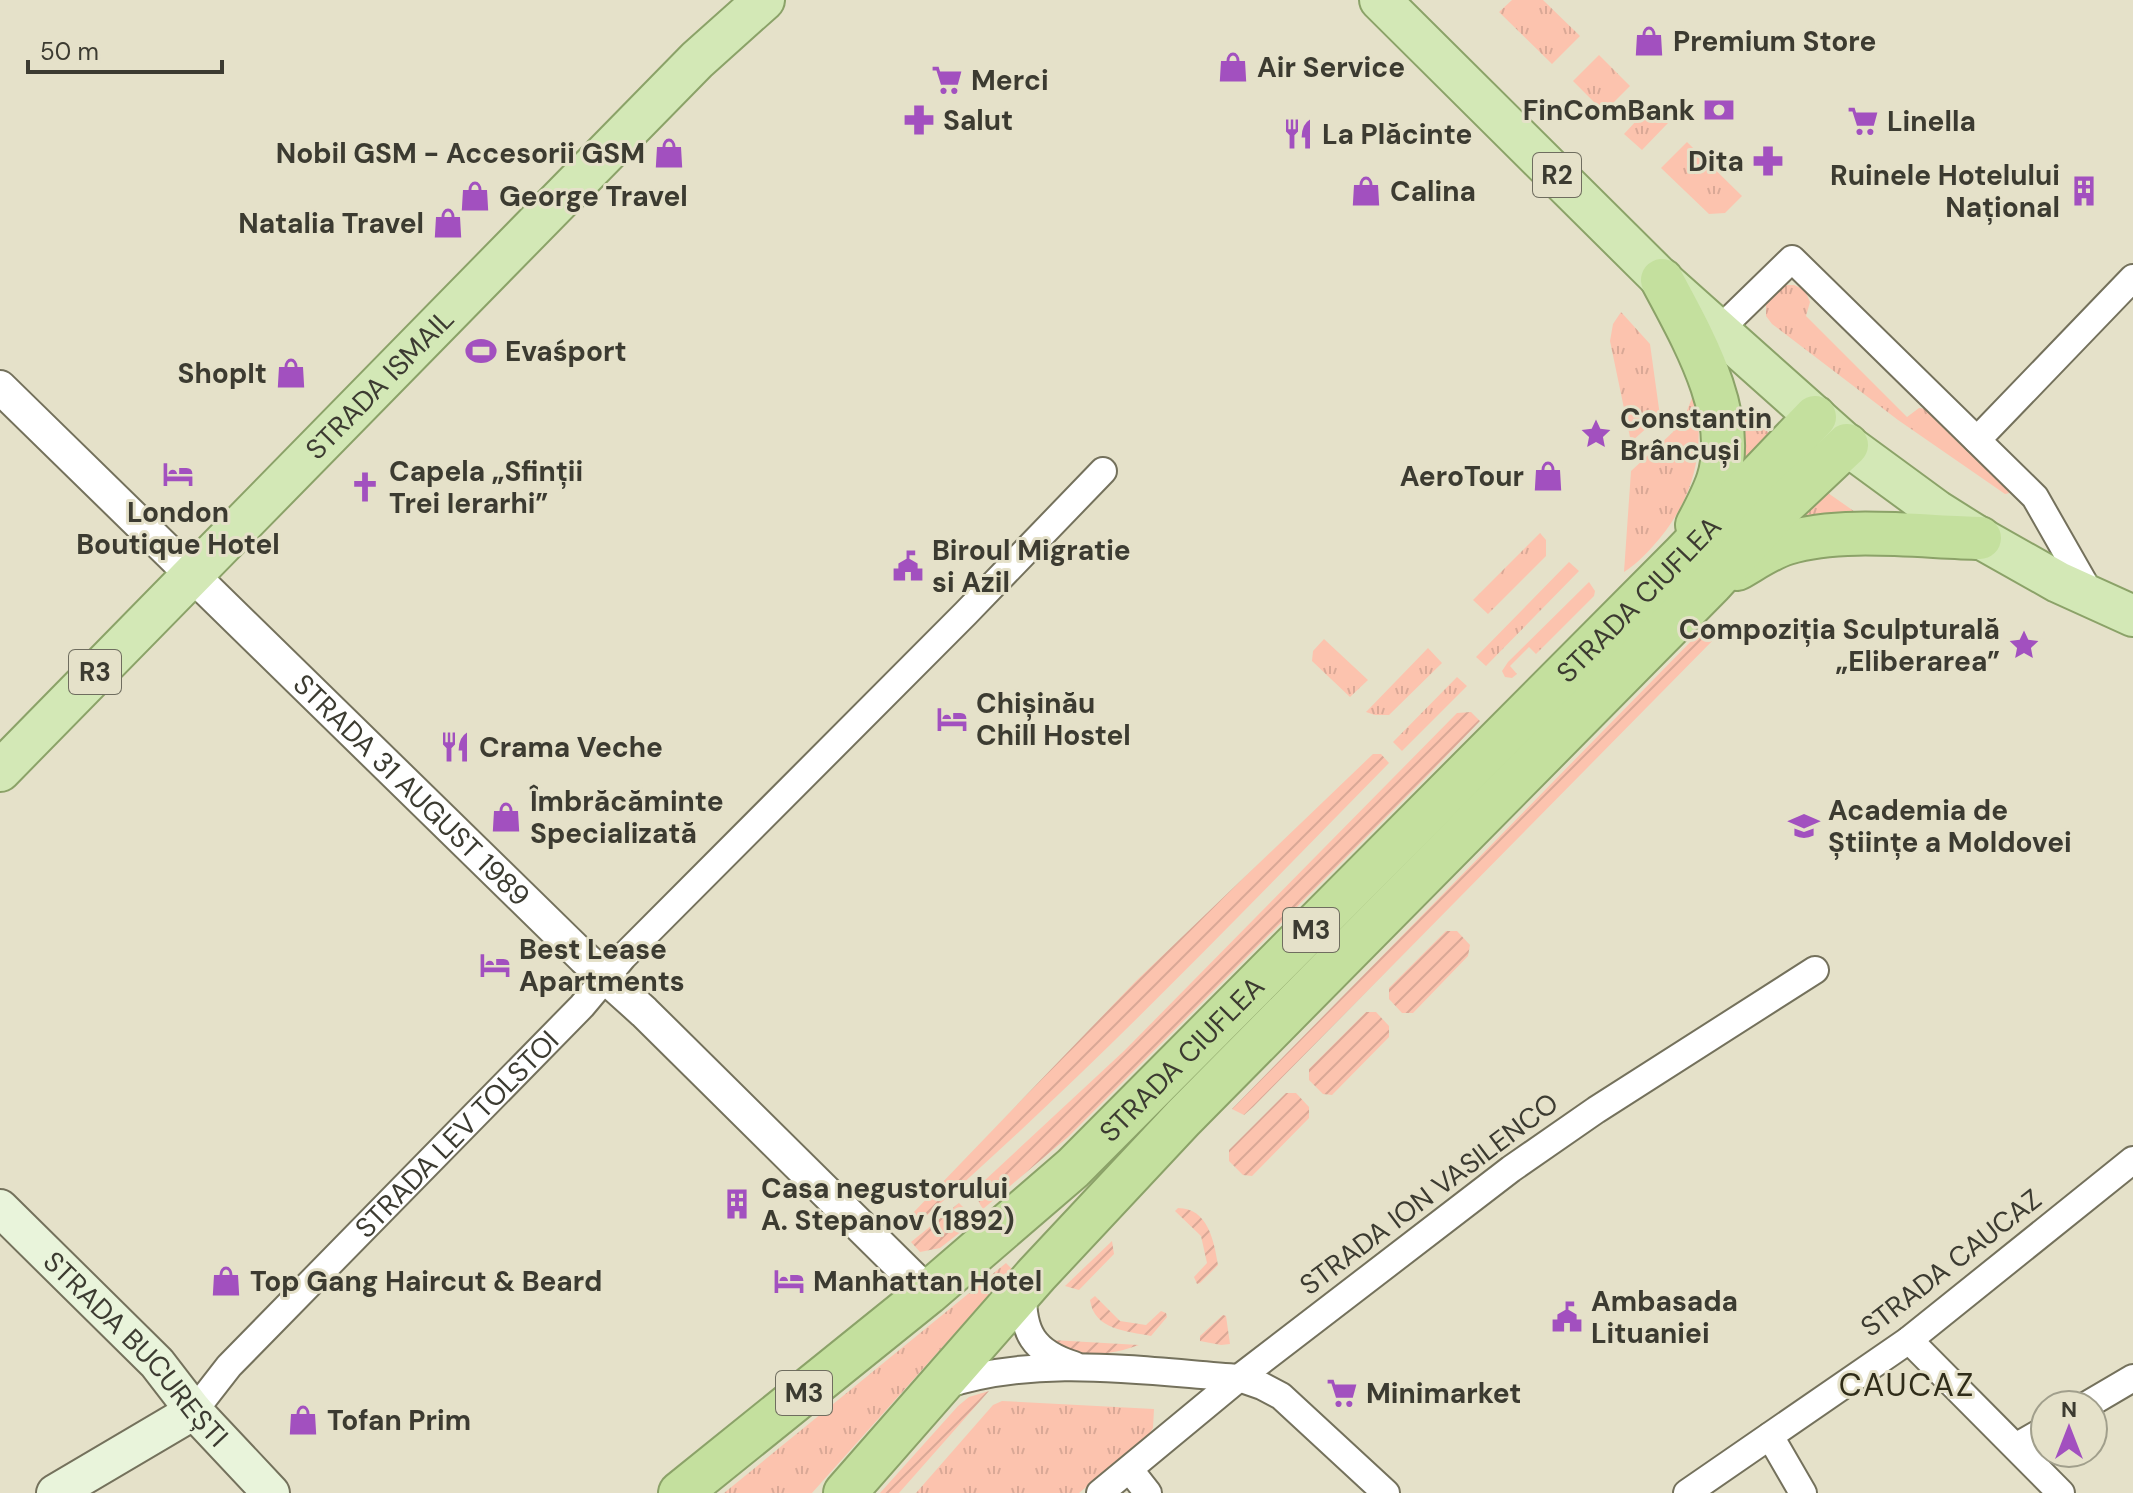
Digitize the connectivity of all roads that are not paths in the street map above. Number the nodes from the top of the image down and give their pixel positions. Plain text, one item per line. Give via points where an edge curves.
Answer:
1 (764, 0) edge
2 (1380, 0) edge
3 (2133, 278) edge
4 (1662, 280) junction
5 (1719, 330) junction
6 (0, 387) edge
7 (1815, 417) junction
8 (1977, 440) junction
9 (1847, 445) junction
10 (1103, 471) dead end
11 (1980, 538) junction
12 (1697, 569) junction
13 (191, 574) junction
14 (2094, 600) junction
15 (2133, 616) edge
16 (0, 771) edge
17 (1815, 970) dead end
18 (607, 978) junction
19 (2133, 1160) edge
20 (0, 1208) edge
21 (1023, 1290) junction
22 (928, 1293) junction
23 (1909, 1340) junction
24 (1077, 1366) junction
25 (1239, 1378) junction
26 (2133, 1378) edge
27 (940, 1387) junction
28 (2109, 1392) edge
29 (194, 1411) junction
30 (1770, 1436) junction
31 (2029, 1439) edge
32 (2017, 1446) junction
33 (1130, 1470) junction
34 (55, 1493) edge
35 (271, 1493) edge
36 (680, 1493) edge
37 (845, 1493) edge
38 (1100, 1493) edge
39 (1148, 1493) edge
40 (1386, 1493) edge
41 (1687, 1493) edge
42 (1803, 1493) edge
43 (2061, 1493) edge

1 - 13 main road, STRADA ISMAIL / R3 via 697,60
2 - 4 main road, R2
3 - 8 street
4 - 5 main road, R2
4 - 12 highway via 1703,359 1720,417 1720,477
5 - 7 main road, R2
5 - 8 street via 1792,259
6 - 13 street, STRADA 31 AUGUST 1989
7 - 9 main road, R2
7 - 12 highway, STRADA CIUFLEA / M3
8 - 14 street via 2035,497
9 - 11 main road, R2
9 - 12 highway, STRADA CIUFLEA / M3 via 1779,509
10 - 18 street, STRADA LEV TOLSTOI
11 - 12 highway via 1814,537
11 - 14 main road, R2
12 - 21 highway, STRADA CIUFLEA / M3
12 - 22 highway, STRADA CIUFLEA / M3 via 1029,1208
13 - 16 main road, STRADA ISMAIL / R3
13 - 18 street, STRADA 31 AUGUST 1989
14 - 15 main road, R2
17 - 25 street, STRADA ION VASILENCO via 1511,1169
18 - 22 street, STRADA 31 AUGUST 1989
18 - 29 street, STRADA LEV TOLSTOI via 229,1366
19 - 23 street, STRADA CAUCAZ
20 - 29 main road, STRADA BUCUREȘTI via 157,1363
21 - 24 street via 1023,1314 1033,1342
21 - 27 highway, STRADA CIUFLEA / M3
22 - 36 highway, STRADA CIUFLEA / M3
23 - 30 street, STRADA CAUCAZ
23 - 32 street
24 - 25 street
24 - 27 street via 997,1372
25 - 33 street, STRADA ION VASILENCO
25 - 40 street via 1281,1396
26 - 28 street
27 - 37 highway, STRADA CIUFLEA / M3
29 - 34 main road, STRADA LEV TOLSTOI
29 - 35 main road, STRADA BUCUREȘTI
30 - 41 street, STRADA CAUCAZ
30 - 42 street
31 - 32 street
32 - 43 street
33 - 38 street, STRADA ION VASILENCO
33 - 39 street

